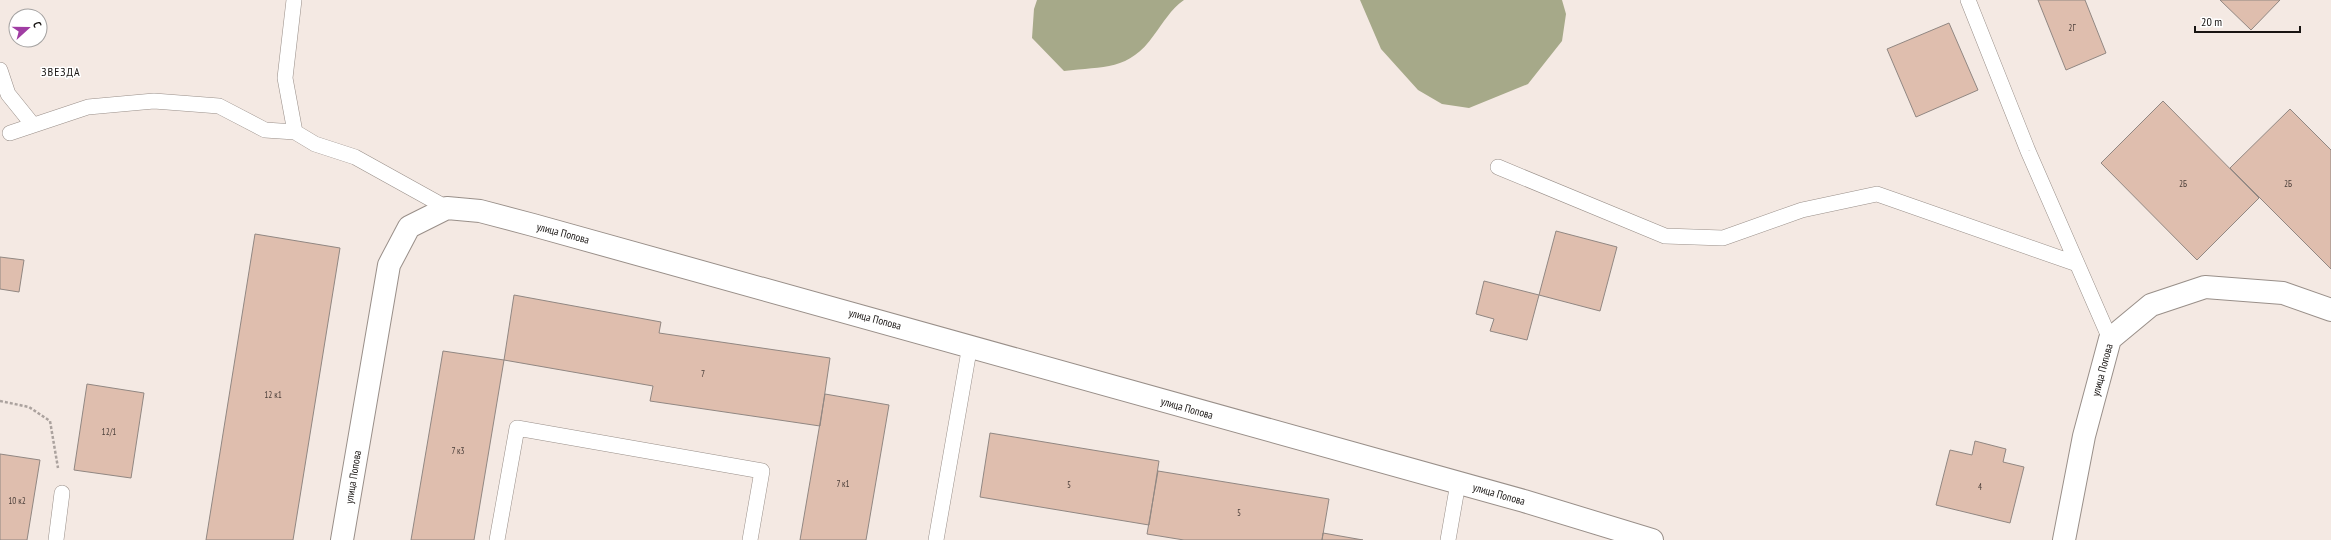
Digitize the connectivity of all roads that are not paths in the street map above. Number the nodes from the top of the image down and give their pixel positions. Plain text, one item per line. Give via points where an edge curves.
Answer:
1 (294, 0) edge
2 (1968, 0) edge
3 (0, 70) edge
4 (33, 125) junction
5 (295, 132) junction
6 (10, 133) dead end
7 (1498, 167) dead end
8 (447, 208) junction
9 (2077, 264) junction
10 (2331, 310) edge
11 (2110, 339) junction
12 (970, 345) junction
13 (1458, 483) junction
14 (62, 493) road end
15 (56, 540) edge
16 (342, 540) edge
17 (498, 540) edge
18 (750, 540) edge
19 (936, 540) edge
20 (1448, 540) edge
21 (1652, 540) edge
22 (2064, 540) edge

1 - 5 lane via 285,78
2 - 9 lane via 2028,151
3 - 4 lane via 8,94
4 - 5 lane via 88,107 154,101 219,106 265,130
4 - 6 lane
5 - 8 lane via 316,144 355,157
7 - 9 lane via 1665,236 1723,238 1802,210 1877,194
8 - 12 street, улица Попова via 480,211
8 - 16 street, улица Попова via 409,227 389,266
9 - 11 lane
10 - 11 street, улица Попова via 2283,293 2205,287 2151,305
11 - 22 street, улица Попова via 2084,436
12 - 13 street, улица Попова
12 - 19 lane
13 - 20 lane
13 - 21 street, улица Попова
14 - 15 lane
17 - 18 lane via 517,428 762,471

